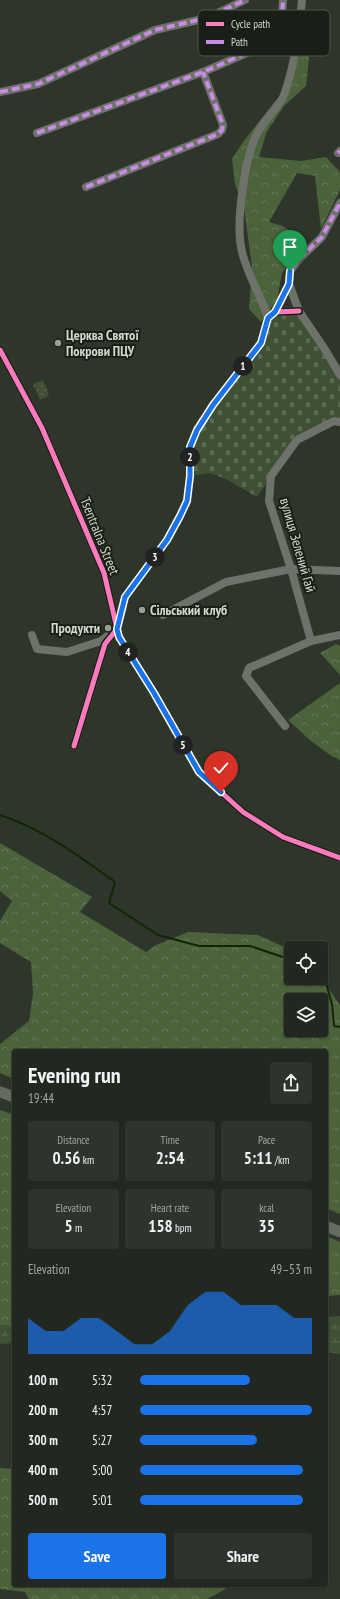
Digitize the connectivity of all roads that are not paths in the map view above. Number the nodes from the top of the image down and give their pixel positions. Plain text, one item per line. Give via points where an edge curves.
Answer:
1 (245, 0) edge
2 (284, 0) edge
3 (302, 0) edge
4 (224, 10) edge
5 (283, 10) edge
6 (301, 10) edge
7 (198, 20) edge
8 (240, 56) edge
9 (295, 56) edge
10 (203, 72) junction
11 (0, 92) edge
12 (37, 133) dead end
13 (86, 186) dead end
14 (340, 203) edge
15 (289, 284) junction
16 (299, 311) junction
17 (275, 312) junction
18 (268, 318) junction
19 (0, 350) edge
20 (340, 375) edge
21 (340, 422) edge
22 (291, 569) junction
23 (340, 571) edge
24 (163, 615) dead end
25 (117, 629) junction
26 (32, 635) dead end
27 (340, 635) edge
28 (311, 641) junction
29 (285, 726) dead end
30 (74, 746) dead end
31 (340, 858) edge
32 (0, 1092) edge
33 (12, 1096) edge
34 (328, 1227) edge
35 (340, 1232) edge

1 - 4 street
2 - 5 street
3 - 6 street
7 - 11 street via 155,30 38,84
8 - 10 street
9 - 18 street via 284,97 257,133 244,174 240,247
10 - 12 street
10 - 13 street via 223,126 218,134
14 - 15 street via 322,237 290,271
15 - 16 street
15 - 17 street
16 - 17 street
16 - 20 street
17 - 18 street
18 - 25 street via 261,343 197,430 190,447 187,501 167,540 125,597
19 - 25 street, Tsentralna Street via 42,428 104,573
21 - 22 street, вулиця Зелений Гай via 334,421 297,440 271,476 270,501
22 - 23 street
22 - 24 street via 226,582
22 - 28 street, вулиця Зелений Гай
25 - 26 street via 101,641 67,652 37,650
25 - 30 street via 105,644
25 - 31 street, Tsentralna Street via 119,637 199,772 243,812 283,837
27 - 28 street
28 - 29 street via 249,668 246,676
32 - 33 main road
34 - 35 main road

